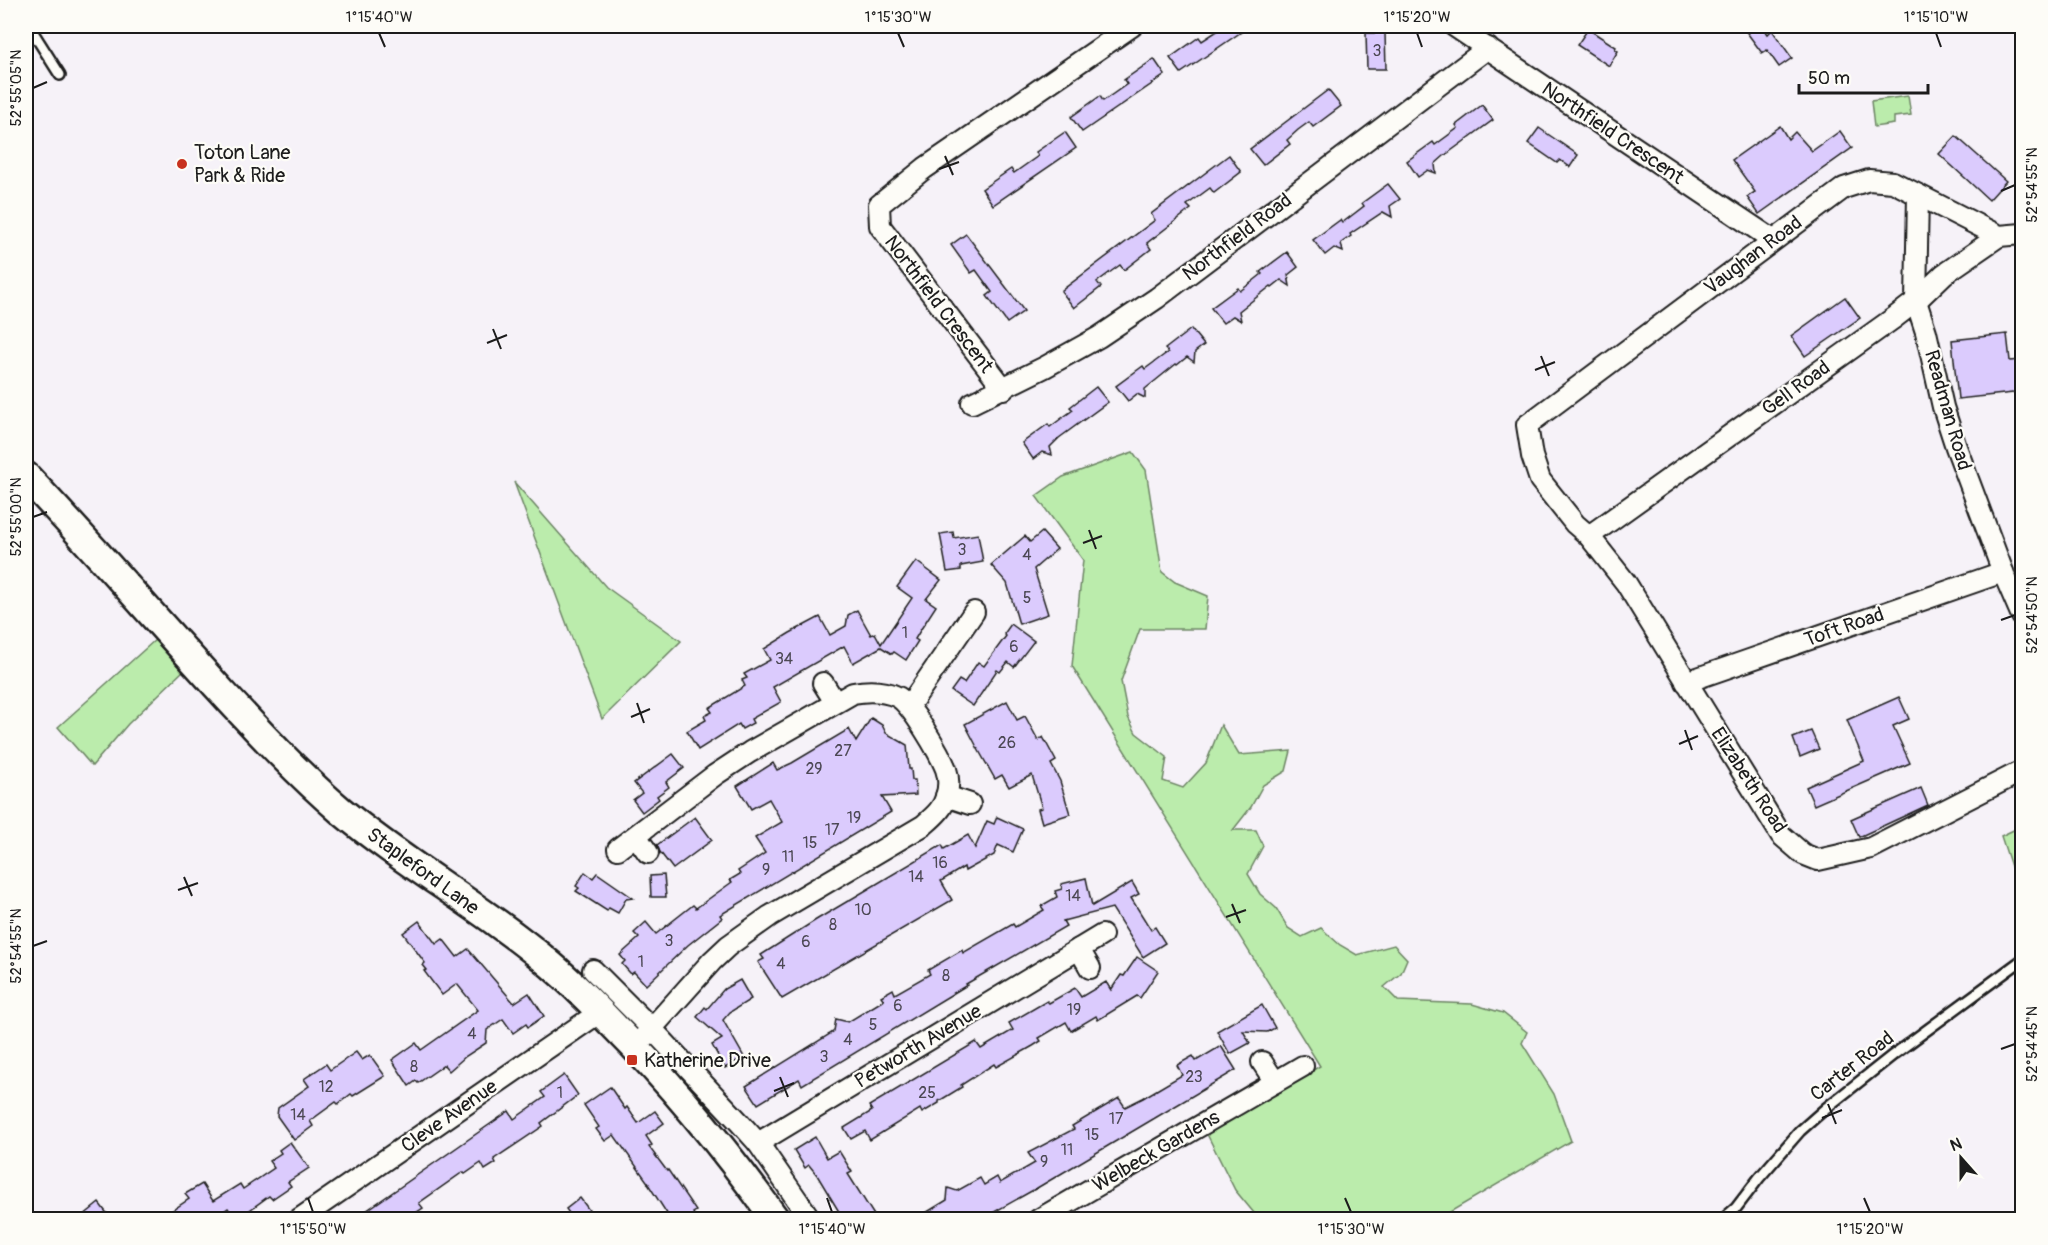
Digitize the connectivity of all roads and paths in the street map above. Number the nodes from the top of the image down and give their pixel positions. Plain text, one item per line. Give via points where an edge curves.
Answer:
1 (29, 26) edge
2 (1132, 26) edge
3 (1454, 26) edge
4 (1488, 48) junction
5 (60, 75) dead end
6 (1918, 195) junction
7 (2022, 234) edge
8 (1999, 236) junction
9 (1773, 240) junction
10 (1916, 301) junction
11 (1004, 389) junction
12 (972, 403) dead end
13 (1527, 425) joint
14 (26, 458) edge
15 (26, 476) edge
16 (69, 521) junction
17 (1590, 536) junction
18 (2003, 572) junction
19 (974, 612) dead end
20 (2022, 615) edge
21 (1686, 682) junction
22 (823, 683) dead end
23 (835, 702) junction
24 (909, 706) junction
25 (2022, 771) edge
26 (946, 796) junction
27 (970, 804) dead end
28 (636, 836) junction
29 (618, 849) dead end
30 (648, 853) dead end
31 (1102, 935) dead end
32 (1079, 949) junction
33 (2022, 960) edge
34 (1090, 968) dead end
35 (592, 970) dead end
36 (600, 1012) junction
37 (644, 1038) junction
38 (1262, 1062) dead end
39 (1303, 1066) dead end
40 (1275, 1083) junction
41 (758, 1143) junction
42 (775, 1219) edge
43 (298, 1220) edge
44 (811, 1220) edge
45 (1038, 1220) edge
46 (1722, 1220) edge

1 - 5 lane
2 - 11 street, Northfield Crescent via 925,168 879,205 880,226
3 - 4 street, Northfield Crescent
4 - 9 street, Northfield Crescent
4 - 11 street, Northfield Road via 1157,298 1099,337
6 - 8 street, Vaughan Road
6 - 9 street, Vaughan Road via 1893,182 1869,180 1844,188
6 - 10 street, Readman Road
7 - 8 street
8 - 10 street, Gell Road via 1944,274
9 - 13 street, Vaughan Road
10 - 17 street, Gell Road
10 - 18 street, Readman Road via 1943,407
11 - 12 street, Northfield Road
13 - 17 street, Elizabeth Road via 1540,480 1575,524
14 - 16 main road, Stapleford Lane
15 - 16 main road, Stapleford Lane
16 - 36 main road, Stapleford Lane via 279,754 341,810 403,858 530,948
17 - 21 street, Elizabeth Road via 1626,583
18 - 20 street, Readman Road
18 - 21 street, Toft Road
19 - 24 street
21 - 25 street, Elizabeth Road via 1781,835 1803,854 1818,860 1871,848
22 - 23 street
23 - 24 street via 853,693 874,690 899,698
23 - 28 street via 724,769
24 - 26 street via 947,772
26 - 27 street
26 - 37 street via 943,806 924,825 770,916 728,946
28 - 29 street
28 - 30 street
31 - 32 street, Petworth Avenue
32 - 34 street
32 - 41 street, Petworth Avenue
33 - 46 lane, Carter Road via 1826,1108 1800,1131
35 - 37 street, Stapleford Lane
36 - 37 main road, Stapleford Lane
36 - 43 street, Cleve Avenue
37 - 41 street, Stapleford Lane
37 - 42 main road, Stapleford Lane
38 - 40 street
39 - 40 street, Welbeck Gardens
40 - 45 street, Welbeck Gardens
41 - 44 street, Stapleford Lane

